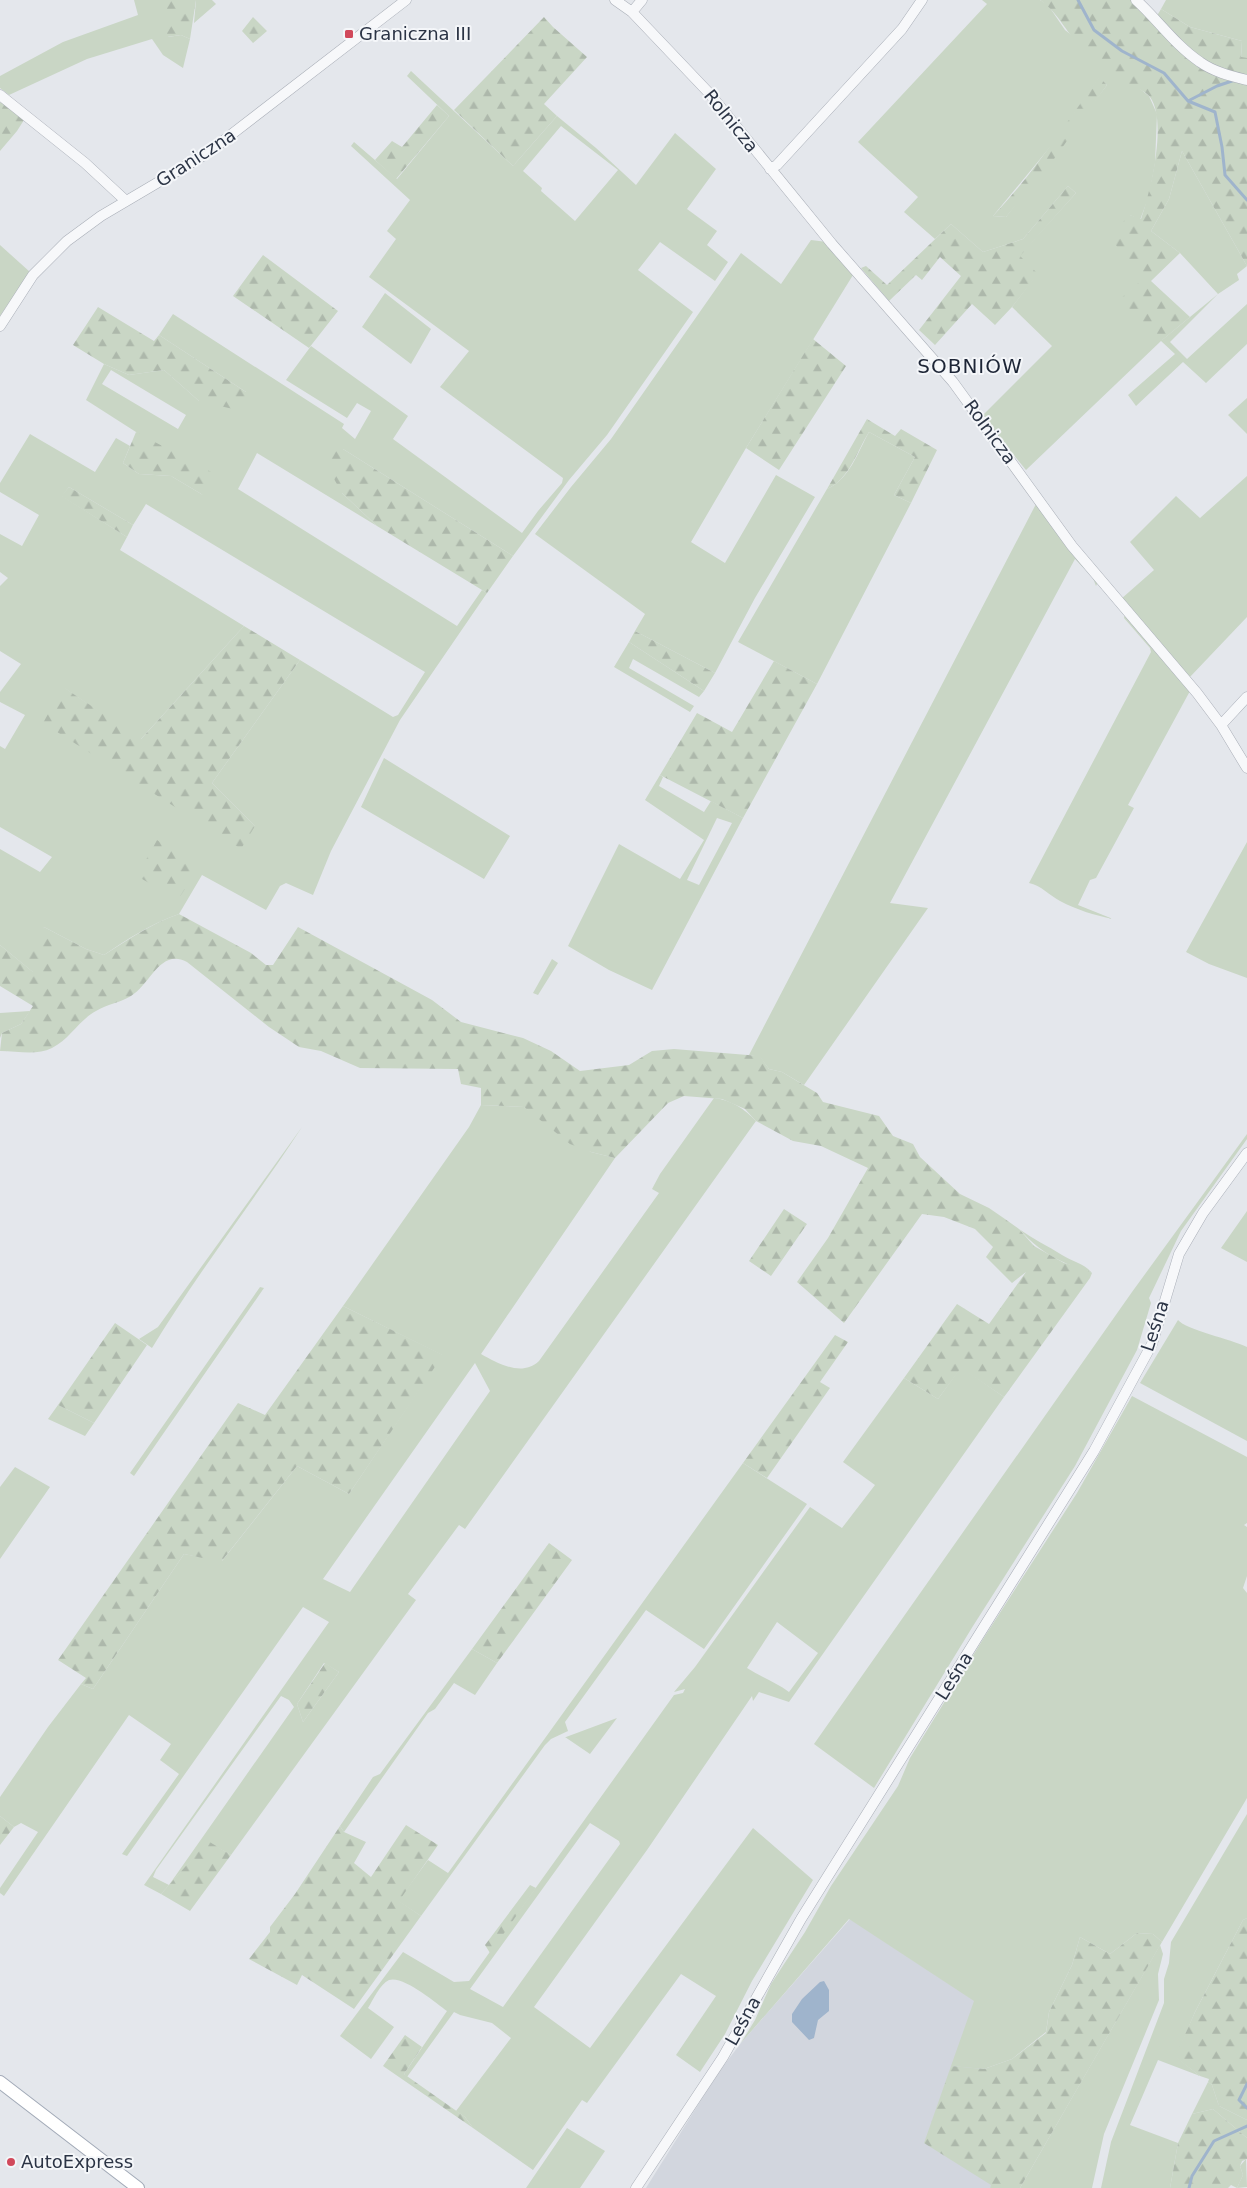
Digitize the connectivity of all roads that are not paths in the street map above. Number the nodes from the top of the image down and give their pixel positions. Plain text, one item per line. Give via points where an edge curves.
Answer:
1 (406, 0) edge
2 (615, 0) edge
3 (642, 0) edge
4 (922, 0) edge
5 (1136, 0) edge
6 (632, 12) junction
7 (1247, 80) edge
8 (0, 95) edge
9 (770, 169) junction
10 (126, 201) junction
11 (0, 326) edge
12 (1247, 697) edge
13 (1221, 725) junction
14 (1247, 768) edge
15 (1247, 1153) edge
16 (0, 2082) edge
17 (138, 2188) edge
18 (636, 2188) edge

1 - 10 street, Graniczna via 206,154
2 - 6 street, Rolnicza
3 - 6 street
4 - 9 street via 890,43 784,158
5 - 7 street via 1200,63
6 - 9 street, Rolnicza via 709,93
8 - 10 street via 85,163
9 - 13 street, Rolnicza via 953,382 1072,546
10 - 11 street, Graniczna via 85,226 50,256 33,275
12 - 13 street
13 - 14 street, Rolnicza
15 - 18 street, Leśna via 1179,1254 1152,1344 1090,1459 801,1919 723,2057
16 - 17 main road

